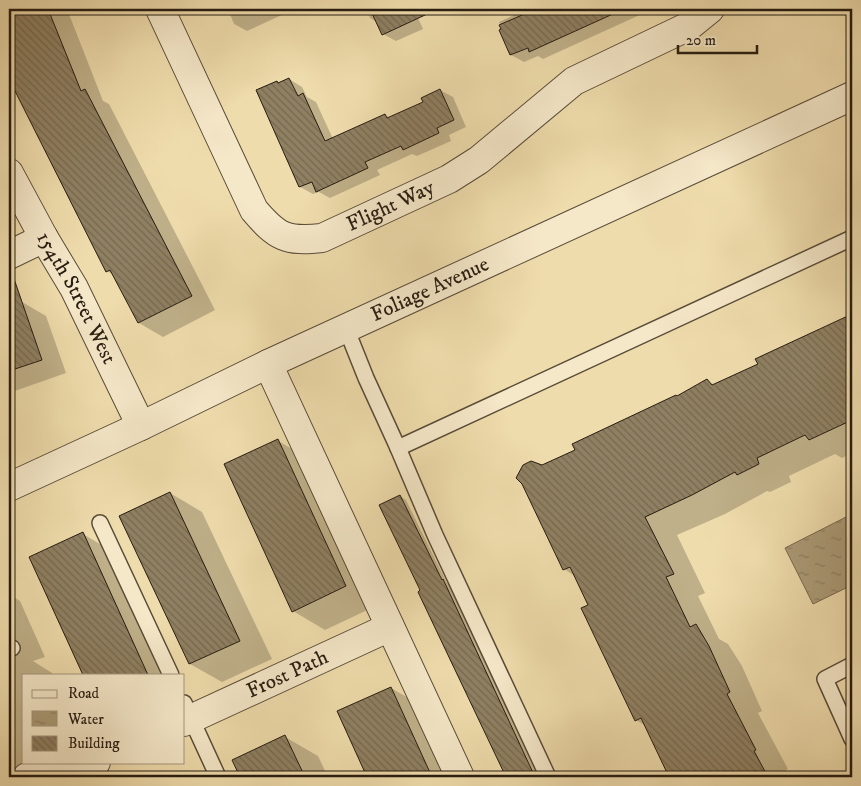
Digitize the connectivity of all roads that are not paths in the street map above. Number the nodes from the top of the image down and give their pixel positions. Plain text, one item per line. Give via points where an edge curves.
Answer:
1 (160, 9) edge
2 (710, 9) edge
3 (852, 96) edge
4 (9, 173) edge
5 (44, 238) junction
6 (852, 238) edge
7 (9, 255) edge
8 (346, 328) junction
9 (268, 364) junction
10 (141, 426) junction
11 (398, 448) junction
12 (9, 487) edge
13 (100, 523) dead end
14 (390, 627) junction
15 (852, 665) edge
16 (170, 674) edge
17 (186, 714) edge
18 (852, 739) edge
19 (90, 769) edge
20 (27, 777) edge
21 (218, 777) edge
22 (460, 777) edge
23 (548, 777) edge

1 - 2 street, Flight Way via 254,210 267,226 282,236 302,240 322,238 449,179 479,160 574,81 689,26
3 - 8 street, Foliage Avenue
4 - 5 street, 154th Street West
5 - 7 street
5 - 10 street, 154th Street West via 74,288
6 - 11 lane
8 - 9 street, Foliage Avenue
8 - 11 lane
9 - 10 street, Foliage Avenue
9 - 14 street
10 - 12 street, Foliage Avenue
11 - 23 lane
13 - 16 lane
14 - 17 street, Frost Path
14 - 22 street
15 - 18 lane via 825,679
17 - 21 lane
19 - 20 street via 57,764

